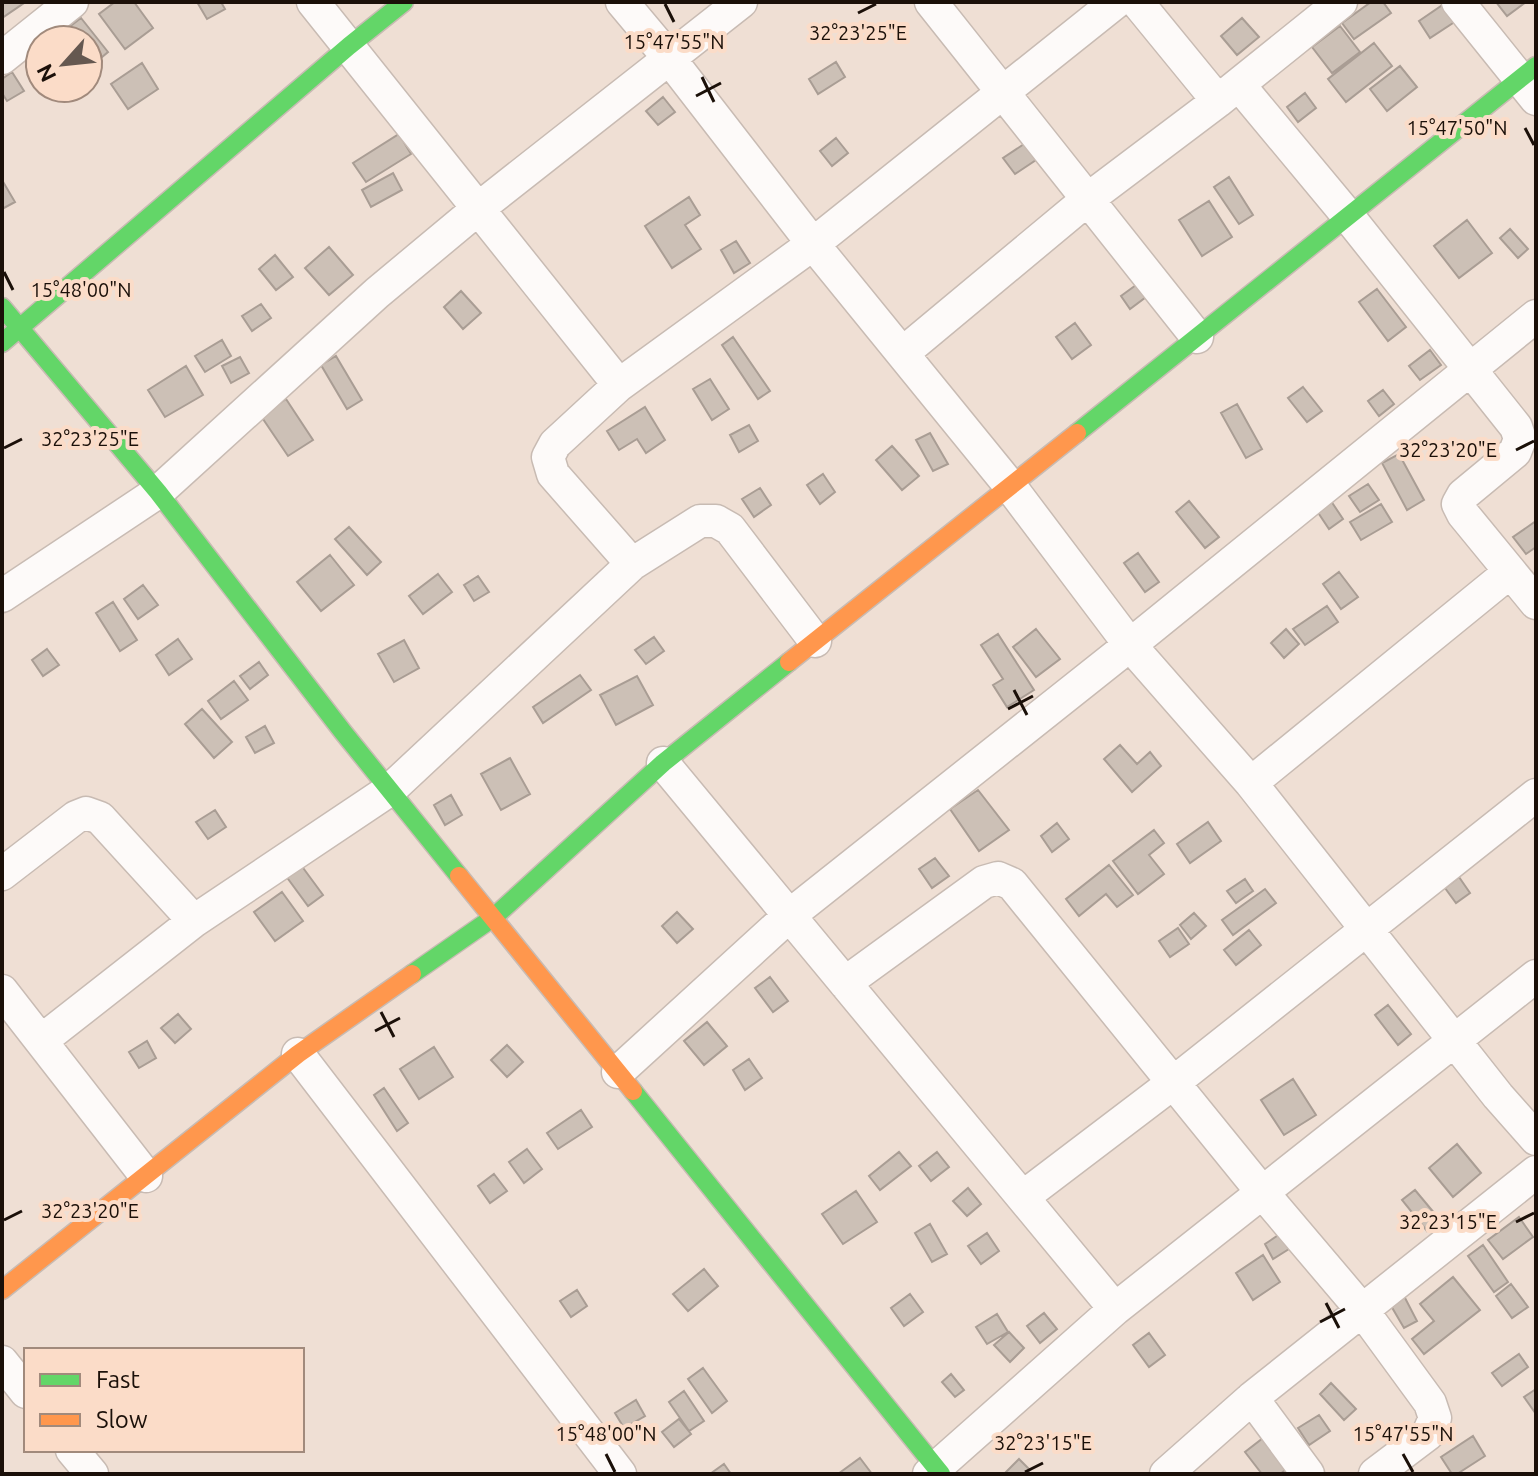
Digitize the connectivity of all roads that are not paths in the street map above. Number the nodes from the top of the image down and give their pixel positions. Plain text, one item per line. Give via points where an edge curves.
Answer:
1 (72, 2) edge
2 (313, 2) edge
3 (404, 2) edge
4 (622, 2) edge
5 (741, 2) edge
6 (931, 2) edge
7 (1116, 2) edge
8 (1137, 2) edge
9 (1341, 2) edge
10 (1458, 2) edge
11 (349, 46) junction
12 (2, 58) edge
13 (669, 58) junction
14 (1531, 82) edge
15 (1003, 93) junction
16 (1228, 93) junction
17 (1088, 199) junction
18 (479, 208) junction
19 (1348, 216) junction
20 (813, 244) junction
21 (2, 307) edge
22 (1536, 316) edge
23 (20, 329) junction
24 (1197, 337) junction
25 (2, 343) edge
26 (903, 353) junction
27 (1469, 370) junction
28 (619, 385) junction
29 (1010, 486) junction
30 (158, 492) junction
31 (632, 564) junction
32 (1510, 572) junction
33 (2, 596) edge
34 (1536, 603) edge
35 (815, 641) junction
36 (1130, 645) junction
37 (663, 763) junction
38 (1251, 783) junction
39 (391, 789) junction
40 (1536, 795) edge
41 (2, 874) edge
42 (790, 915) junction
43 (494, 917) junction
44 (194, 921) junction
45 (1368, 929) junction
46 (1536, 976) edge
47 (845, 983) junction
48 (2, 991) edge
49 (41, 1041) junction
50 (1454, 1041) junction
51 (298, 1054) junction
52 (618, 1072) junction
53 (1173, 1083) junction
54 (1536, 1139) edge
55 (1536, 1172) edge
56 (146, 1176) junction
57 (1262, 1192) junction
58 (1023, 1197) junction
59 (2, 1290) edge
60 (1115, 1309) junction
61 (1362, 1310) junction
62 (2, 1362) edge
63 (24, 1390) edge
64 (1252, 1398) junction
65 (74, 1452) edge
66 (936, 1472) edge
67 (92, 1474) edge
68 (620, 1474) edge
69 (1166, 1474) edge
70 (1308, 1474) edge
71 (1375, 1474) edge

1 - 12 street
2 - 11 street
3 - 11 street
4 - 13 street
5 - 13 street
6 - 15 street
7 - 15 street
8 - 16 street
9 - 16 street
10 - 14 street
11 - 18 street
11 - 23 street
13 - 18 street
13 - 20 street
14 - 19 street
15 - 17 street
15 - 20 street
16 - 17 street
16 - 19 street
17 - 24 street
17 - 26 street
18 - 28 street
18 - 30 street
19 - 24 street
19 - 27 street
20 - 26 street
20 - 28 street
21 - 23 street
22 - 27 street
23 - 25 street
23 - 30 street
24 - 29 street
26 - 29 street
27 - 32 street via 1520,439 1515,452 1458,504
27 - 36 street
28 - 31 street via 555,444 548,457 553,474
29 - 35 street
29 - 36 street
30 - 33 street
30 - 39 street
31 - 35 street via 700,521 716,521 730,529
31 - 39 street
32 - 34 street
32 - 38 street
35 - 37 street
36 - 38 street
36 - 42 street
37 - 42 street
37 - 43 street
38 - 45 street
39 - 43 street
39 - 44 street
40 - 45 street
41 - 44 street via 86,813 100,818
42 - 47 street
42 - 52 street
43 - 51 street
43 - 52 street
44 - 49 street
45 - 50 street
45 - 53 street
46 - 50 street
47 - 53 street via 984,882 998,878 1012,884
47 - 58 street
48 - 49 street
49 - 56 street
50 - 54 street
50 - 57 street
51 - 56 street
51 - 68 street
52 - 66 street
53 - 57 street
53 - 58 street
55 - 61 street
56 - 59 street
57 - 60 street
57 - 61 street
58 - 60 street
60 - 66 street
61 - 64 street
61 - 71 street via 1430,1403 1435,1418 1428,1434
62 - 63 street
64 - 69 street
64 - 70 street
65 - 67 street

